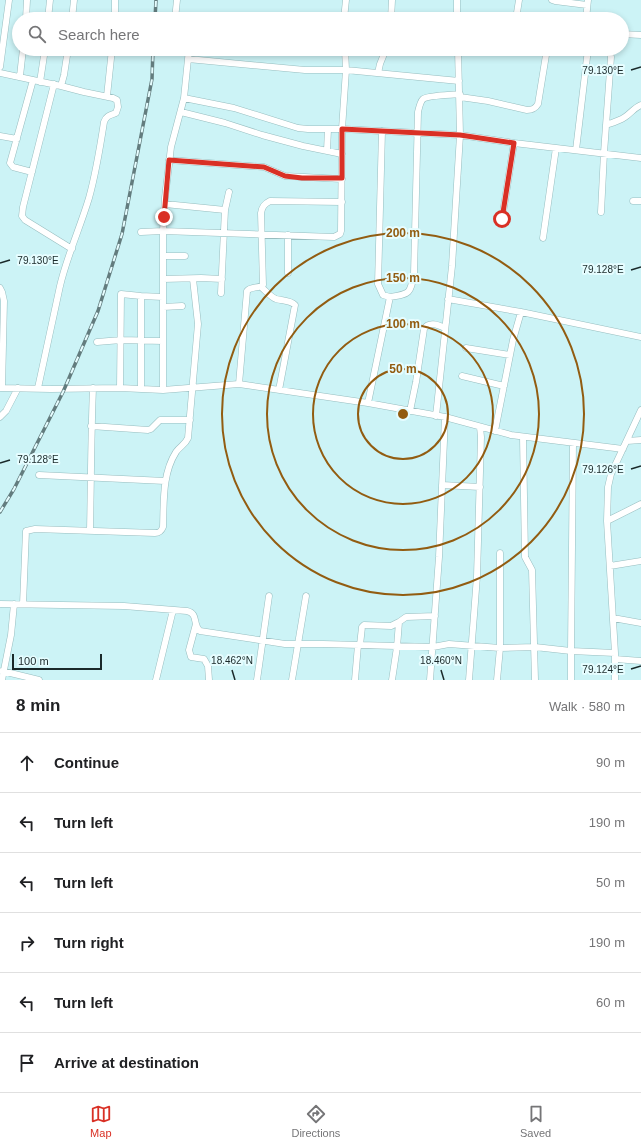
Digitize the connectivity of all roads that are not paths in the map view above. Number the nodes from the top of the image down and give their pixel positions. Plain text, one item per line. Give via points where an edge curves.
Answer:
1 (9, 0) edge
2 (27, 0) edge
3 (50, 0) edge
4 (74, 0) edge
5 (115, 0) edge
6 (177, 0) edge
7 (346, 0) edge
8 (392, 0) edge
9 (457, 0) edge
10 (519, 0) edge
11 (552, 0) edge
12 (588, 2) edge
13 (26, 12) edge
14 (49, 12) edge
15 (73, 12) edge
16 (115, 12) edge
17 (176, 12) edge
18 (345, 12) edge
19 (391, 12) edge
20 (457, 12) edge
21 (517, 12) edge
22 (587, 12) edge
23 (629, 34) edge
24 (641, 35) edge
25 (22, 56) edge
26 (44, 56) edge
27 (67, 56) edge
28 (111, 56) edge
29 (188, 56) edge
30 (345, 56) edge
31 (383, 56) edge
32 (458, 56) edge
33 (546, 56) edge
34 (587, 56) edge
35 (611, 56) edge
36 (188, 59) junction
37 (0, 67) edge
38 (346, 70) junction
39 (0, 73) edge
40 (378, 73) junction
41 (20, 76) junction
42 (33, 80) junction
43 (459, 81) junction
44 (40, 82) junction
45 (54, 84) junction
46 (61, 86) junction
47 (460, 95) junction
48 (107, 96) junction
49 (184, 98) junction
50 (641, 105) edge
51 (181, 112) junction
52 (606, 125) junction
53 (328, 129) junction
54 (342, 129) junction
55 (382, 131) junction
56 (418, 133) junction
57 (460, 135) junction
58 (0, 136) edge
59 (17, 139) junction
60 (514, 143) junction
61 (556, 148) junction
62 (576, 150) junction
63 (327, 151) junction
64 (342, 154) junction
65 (604, 154) junction
66 (641, 158) edge
67 (169, 160) junction
68 (32, 172) junction
69 (342, 178) junction
70 (229, 192) dead end
71 (633, 201) dead end
72 (641, 201) edge
73 (342, 202) junction
74 (165, 204) junction
75 (225, 210) junction
76 (601, 212) dead end
77 (502, 219) dead end
78 (163, 231) junction
79 (142, 232) dead end
80 (223, 233) junction
81 (262, 235) junction
82 (288, 235) junction
83 (543, 238) dead end
84 (72, 249) junction
85 (163, 256) junction
86 (185, 256) dead end
87 (288, 274) dead end
88 (163, 279) junction
89 (193, 279) junction
90 (222, 279) junction
91 (261, 287) junction
92 (0, 288) edge
93 (221, 293) dead end
94 (141, 296) junction
95 (163, 297) junction
96 (390, 297) junction
97 (448, 299) junction
98 (182, 306) dead end
99 (163, 307) junction
100 (521, 312) junction
101 (2, 323) edge
102 (446, 328) junction
103 (641, 337) edge
104 (121, 340) junction
105 (141, 341) junction
106 (163, 341) junction
107 (97, 342) dead end
108 (466, 348) dead end
109 (510, 355) junction
110 (1, 360) edge
111 (462, 376) dead end
112 (239, 384) junction
113 (504, 386) junction
114 (192, 387) junction
115 (1, 388) edge
116 (18, 388) junction
117 (38, 388) junction
118 (93, 388) junction
119 (120, 388) junction
120 (141, 389) junction
121 (162, 390) junction
122 (279, 390) junction
123 (368, 403) junction
124 (641, 410) edge
125 (410, 411) junction
126 (436, 416) junction
127 (0, 417) edge
128 (445, 417) junction
129 (190, 420) junction
130 (91, 426) junction
131 (480, 427) junction
132 (495, 431) junction
133 (523, 437) junction
134 (641, 440) edge
135 (627, 441) junction
136 (573, 443) junction
137 (623, 449) junction
138 (39, 475) dead end
139 (91, 478) junction
140 (165, 481) junction
141 (442, 484) junction
142 (480, 486) junction
143 (641, 504) edge
144 (607, 521) junction
145 (90, 531) junction
146 (500, 553) dead end
147 (641, 561) edge
148 (610, 566) junction
149 (269, 596) dead end
150 (306, 596) dead end
151 (0, 604) edge
152 (14, 604) junction
153 (23, 604) junction
154 (173, 610) junction
155 (435, 616) junction
156 (613, 618) junction
157 (399, 622) junction
158 (641, 623) edge
159 (196, 624) junction
160 (263, 640) junction
161 (298, 645) junction
162 (359, 645) junction
163 (472, 646) junction
164 (397, 647) junction
165 (433, 647) junction
166 (535, 647) junction
167 (500, 648) junction
168 (572, 651) junction
169 (615, 656) junction
170 (641, 661) edge
171 (2, 671) edge
172 (2, 680) edge
173 (39, 680) edge
174 (156, 680) edge
175 (209, 680) edge
176 (257, 680) edge
177 (292, 680) edge
178 (355, 680) edge
179 (392, 680) edge
180 (430, 680) edge
181 (469, 680) edge
182 (497, 680) edge
183 (535, 680) edge
184 (571, 680) edge
185 (614, 680) edge

1 - 37 street
2 - 13 street
3 - 14 street
4 - 15 street
5 - 16 street
6 - 17 street
7 - 18 street
8 - 19 street
9 - 20 street
10 - 21 street
11 - 12 street
12 - 22 street
23 - 24 street
25 - 41 street
26 - 44 street
27 - 46 street
28 - 48 street
29 - 36 street
30 - 38 street
31 - 40 street
32 - 43 street
33 - 47 street via 538,104 532,110
34 - 62 street
35 - 52 street
36 - 38 street via 305,70
36 - 49 street
38 - 40 street
38 - 54 street
39 - 41 street
40 - 43 street
41 - 42 street
42 - 44 street
42 - 59 street
43 - 47 street
44 - 45 street
45 - 46 street
45 - 68 street
46 - 48 street
47 - 56 street via 428,97 422,100 418,112
47 - 57 street
48 - 84 street via 117,100 118,107 116,113 106,118 90,192
49 - 51 street
49 - 53 street via 234,108 298,128
50 - 52 street via 626,117
51 - 63 street
51 - 67 street
52 - 65 street
53 - 54 street
53 - 63 street
54 - 55 street
54 - 64 street
55 - 56 street
55 - 96 street via 378,284 384,295
56 - 57 street
56 - 96 street via 414,274 408,293
57 - 60 street
57 - 97 street
58 - 59 street
59 - 68 street via 11,166
60 - 61 street
60 - 77 street
61 - 62 street
61 - 83 street
62 - 65 street
63 - 64 street
64 - 69 street
65 - 66 street
65 - 76 street
67 - 69 street via 264,167 285,176 302,178
67 - 74 street
68 - 84 street via 22,216
69 - 73 street
70 - 75 street
71 - 72 street
73 - 81 street via 270,201 262,207
73 - 82 street via 340,234 334,237
74 - 75 street
74 - 78 street
75 - 80 street
78 - 79 street
78 - 80 street
78 - 85 street
80 - 81 street
80 - 90 street
81 - 82 street
81 - 91 street
82 - 87 street
84 - 117 street via 60,286
85 - 86 street
85 - 88 street
88 - 89 street
88 - 95 street
89 - 90 street
89 - 114 street via 198,324
90 - 93 street
91 - 112 street via 247,291
91 - 122 street via 275,299 295,305
92 - 101 street via 4,301
94 - 95 street
94 - 104 street via 122,294
94 - 105 street
95 - 99 street
96 - 123 street
97 - 100 street
97 - 102 street
98 - 99 street
99 - 106 street
100 - 103 street
100 - 109 street
101 - 110 street
102 - 125 street via 428,324 424,329
102 - 126 street
104 - 105 street
104 - 107 street
104 - 119 street
105 - 106 street
105 - 120 street
106 - 121 street
108 - 109 street
109 - 113 street
110 - 115 street
111 - 113 street
112 - 114 street
112 - 122 street
113 - 132 street
114 - 121 street
114 - 129 street
115 - 116 street
116 - 117 street
116 - 127 street
117 - 118 street
118 - 119 street
118 - 130 street
119 - 120 street
120 - 121 street
122 - 123 street
123 - 125 street
124 - 135 street
125 - 126 street
126 - 128 street
128 - 131 street
128 - 141 street
129 - 130 street via 160,420 148,430
129 - 140 street via 186,443 177,450
130 - 139 street
131 - 132 street
131 - 142 street
132 - 133 street
133 - 136 street
133 - 166 street via 525,556 532,570
134 - 135 street
135 - 137 street
136 - 137 street
136 - 168 street
137 - 144 street via 608,486
138 - 139 street
139 - 140 street
139 - 145 street
140 - 145 street via 163,528 159,533
141 - 142 street
141 - 155 street
142 - 163 street
143 - 144 street
144 - 148 street
145 - 153 street via 26,531
146 - 167 street
147 - 148 street
148 - 156 street
149 - 160 street
150 - 161 street
151 - 152 street
152 - 153 street
152 - 171 street via 11,635
153 - 154 street via 124,606
154 - 159 street via 192,612
154 - 174 street
155 - 157 street via 409,616
155 - 165 street
156 - 158 street
156 - 169 street
157 - 162 street via 391,626 364,625
157 - 164 street
159 - 160 street via 200,631
159 - 175 street via 189,650 191,657 204,659 208,666
160 - 161 street
160 - 176 street
161 - 162 street
161 - 177 street
162 - 164 street
162 - 178 street
163 - 165 street via 449,644
163 - 167 street
163 - 181 street
164 - 165 street
164 - 179 street
165 - 180 street
166 - 167 street
166 - 168 street
166 - 183 street
167 - 182 street
168 - 169 street
168 - 184 street
169 - 170 street
169 - 185 street
171 - 172 street
171 - 173 street

